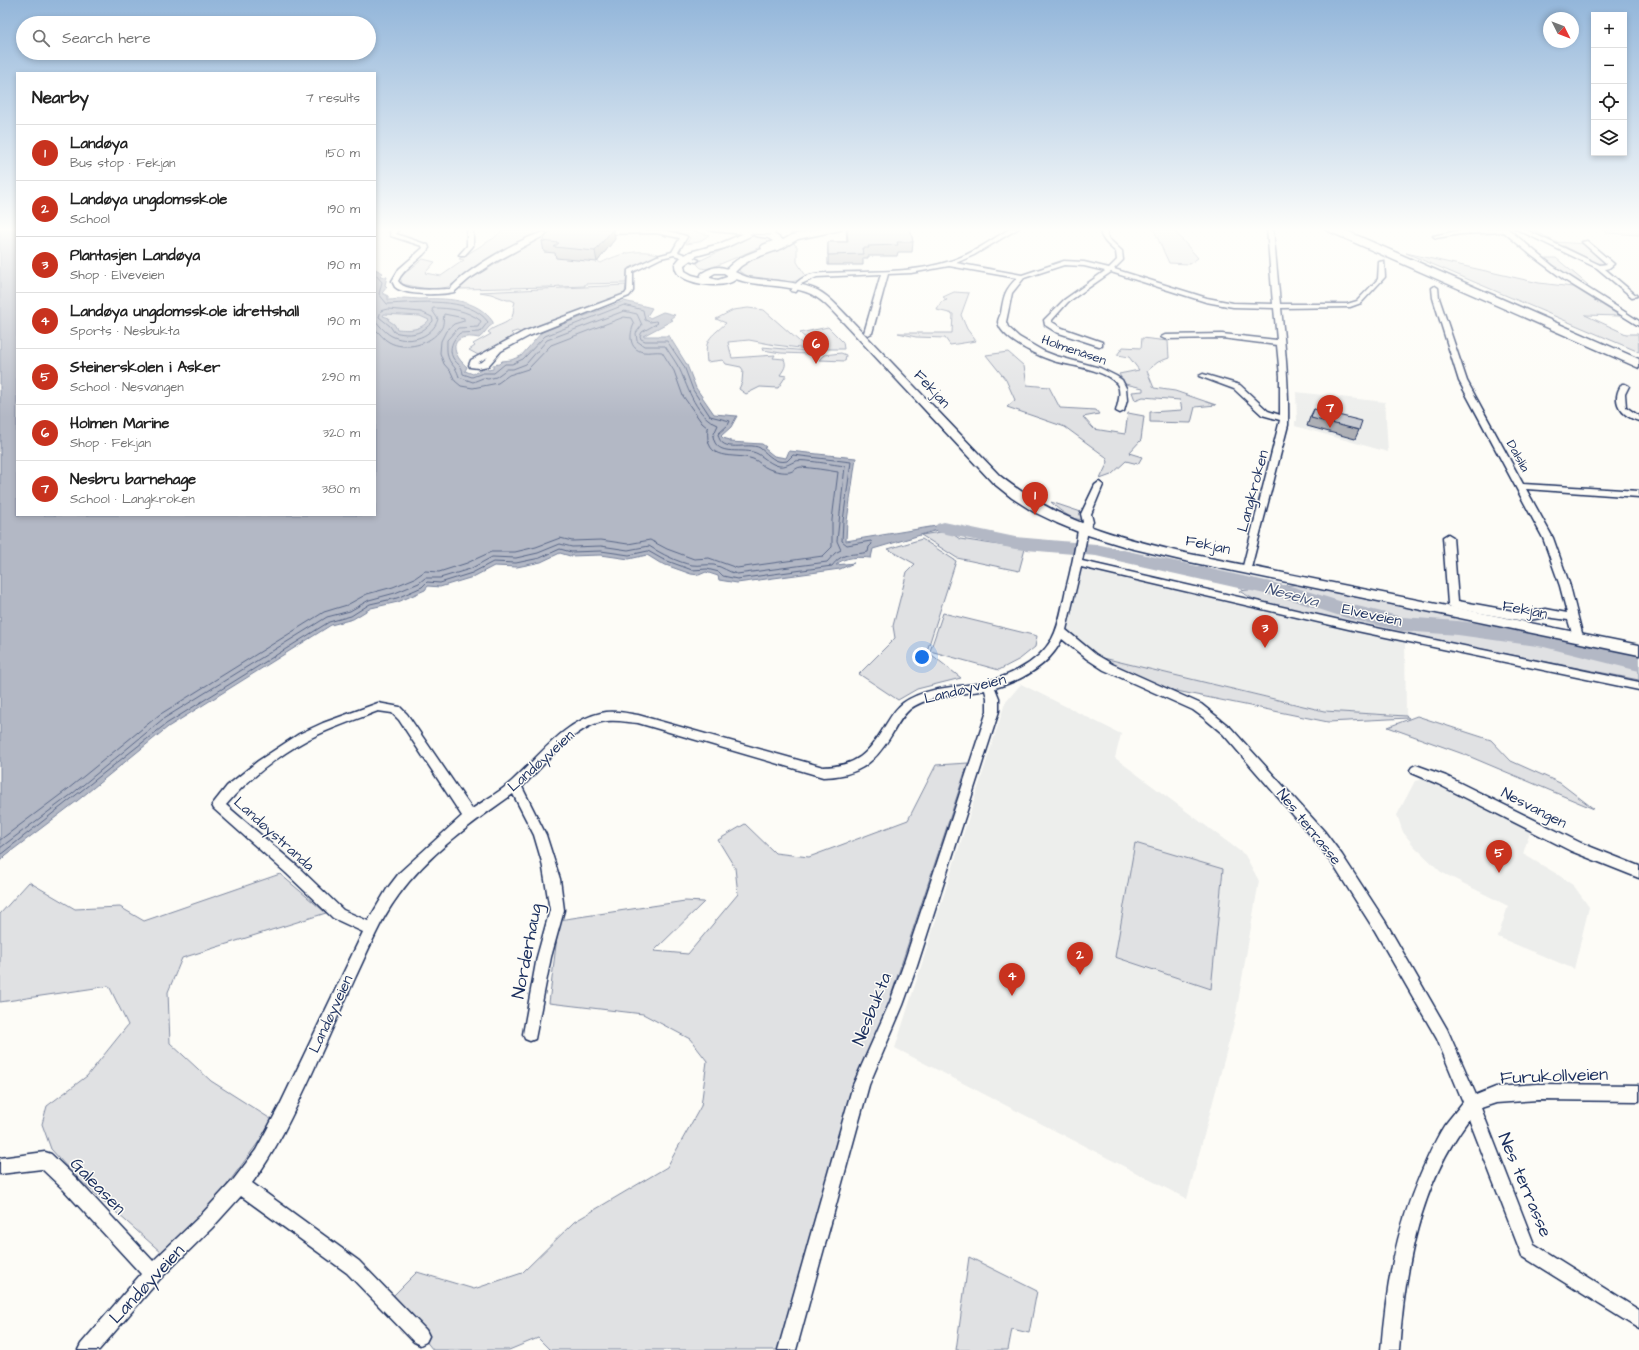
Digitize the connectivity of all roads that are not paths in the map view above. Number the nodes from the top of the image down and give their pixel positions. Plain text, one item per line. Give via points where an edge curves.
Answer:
1 (431, 291) edge
2 (452, 291) edge
3 (630, 291) edge
4 (801, 291) edge
5 (880, 291) edge
6 (1008, 291) edge
7 (1080, 291) edge
8 (1181, 291) edge
9 (1276, 291) edge
10 (1369, 291) edge
11 (1435, 291) edge
12 (1473, 291) edge
13 (1490, 291) edge
14 (1584, 291) edge
15 (1628, 291) edge
16 (1634, 296) dead end
17 (1278, 306) junction
18 (1639, 324) edge
19 (868, 333) dead end
20 (1164, 337) dead end
21 (1282, 343) junction
22 (1098, 344) dead end
23 (498, 349) dead end
24 (1639, 356) edge
25 (1639, 364) edge
26 (1203, 376) dead end
27 (1625, 386) dead end
28 (1120, 411) dead end
29 (1284, 419) junction
30 (1639, 419) edge
31 (1099, 485) dead end
32 (1520, 486) junction
33 (1639, 494) edge
34 (1082, 536) junction
35 (1448, 537) dead end
36 (1078, 559) junction
37 (1247, 570) junction
38 (1572, 617) junction
39 (1060, 631) junction
40 (1578, 637) junction
41 (1639, 650) edge
42 (988, 685) junction
43 (1639, 686) edge
44 (1416, 770) dead end
45 (515, 786) junction
46 (470, 818) junction
47 (1639, 872) edge
48 (371, 929) junction
49 (530, 1034) dead end
50 (1639, 1093) edge
51 (1471, 1104) junction
52 (0, 1166) edge
53 (240, 1185) junction
54 (153, 1274) junction
55 (1639, 1320) edge
56 (420, 1336) dead end
57 (88, 1350) edge
58 (787, 1350) edge
59 (1390, 1350) edge

1 - 2 street
3 - 23 street via 624,297 545,326
4 - 34 main road, Fekjan via 823,298 847,321 1001,484
5 - 19 street
6 - 28 street, Holmenåsen via 1002,322 1008,332 1054,359 1099,371 1119,381 1124,394
7 - 22 street via 1066,301 1048,323
8 - 17 street via 1221,303
9 - 17 street, Langkroken
10 - 17 street via 1356,304 1348,306
11 - 32 street, Dalslia via 1463,381
12 - 25 highway
13 - 24 highway
14 - 18 street
15 - 16 street
17 - 21 street, Langkroken
20 - 21 street via 1222,336
21 - 29 street, Langkroken via 1286,390
26 - 29 street via 1237,387 1265,414
27 - 30 street via 1621,391 1620,405 1622,409
29 - 37 street, Langkroken
31 - 34 street, Landøyveien via 1088,507 1088,522
32 - 33 street
32 - 38 street, Dalslia via 1557,560
34 - 36 street, Landøyveien
34 - 37 main road, Fekjan
35 - 38 street via 1453,604 1524,616 1546,613
36 - 39 street, Landøyveien
36 - 43 street, Elveveien via 1161,583
37 - 40 main road, Fekjan
38 - 40 street, Dalslia
39 - 42 street, Landøyveien via 1049,650 1030,668
39 - 51 street, Nes terrasse via 1081,649 1118,672 1197,707 1208,715 1227,731 1300,813 1337,860 1380,926 1442,1034
40 - 41 main road, Fekjan
42 - 45 street, Landøyveien via 934,694 910,704 894,720 871,755 858,765 842,771 823,772 808,769 668,727 618,716 602,717 577,728
42 - 58 street, Nesbukta via 993,698 993,711 910,966 861,1085
44 - 47 street, Nesvangen via 1442,780 1576,847
45 - 46 street, Landøyveien
45 - 49 street, Norderhaug via 540,835 553,879 557,910 544,957
46 - 48 street, Landøyveien via 405,876
46 - 48 street, Landøystranda via 403,717 396,710 378,707 302,737 262,764 222,799 218,806 291,869 338,914
48 - 53 street, Landøyveien via 286,1111 262,1156
50 - 51 street, Furukollveien via 1538,1092 1496,1095
51 - 55 street, Nes terrasse via 1528,1250
51 - 59 street via 1450,1132 1435,1159 1416,1204 1401,1258
52 - 54 street, Galeasen via 45,1160
53 - 54 street, Landøyveien
53 - 56 street via 353,1267
54 - 57 street, Landøyveien

